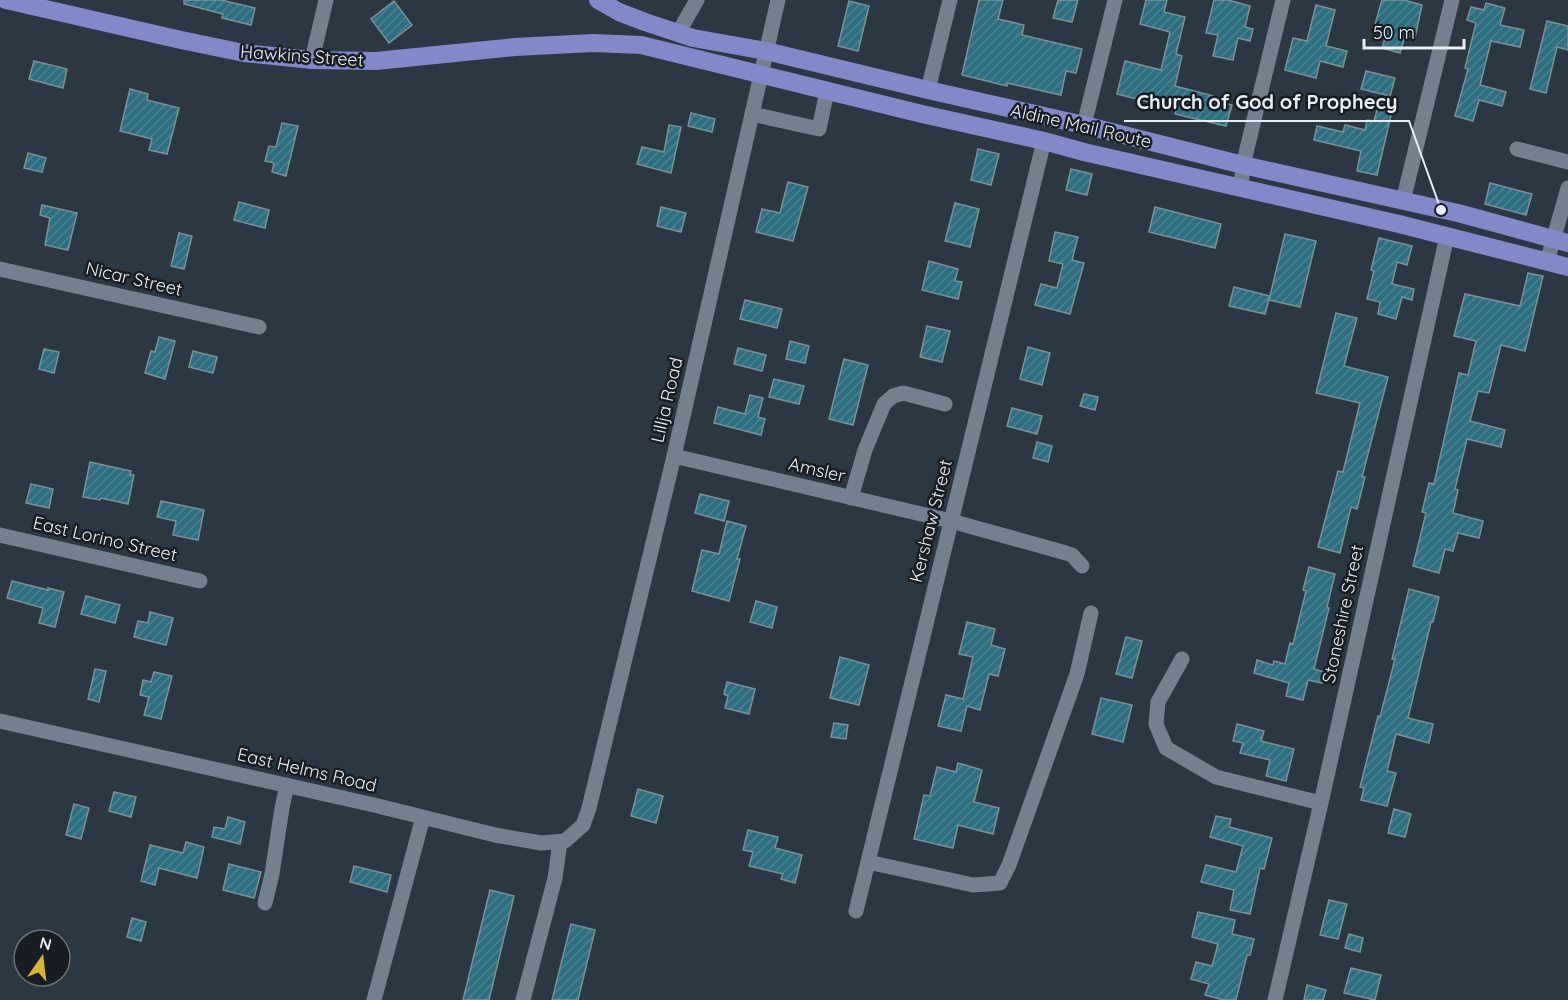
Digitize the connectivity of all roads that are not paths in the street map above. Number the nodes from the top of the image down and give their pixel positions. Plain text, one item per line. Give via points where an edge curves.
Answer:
1 (6, 0) edge
2 (326, 0) edge
3 (598, 0) edge
4 (697, 0) edge
5 (778, 0) edge
6 (950, 0) edge
7 (1114, 0) edge
8 (1283, 0) edge
9 (1452, 0) edge
10 (622, 6) edge
11 (678, 33) junction
12 (766, 51) junction
13 (675, 54) joint
14 (312, 60) junction
15 (761, 75) junction
16 (928, 90) junction
17 (827, 91) junction
18 (752, 114) junction
19 (1084, 125) junction
20 (1044, 141) junction
21 (1517, 149) dead end
22 (1568, 162) edge
23 (1243, 165) junction
24 (1240, 188) junction
25 (1568, 188) edge
26 (1404, 201) junction
27 (1447, 236) junction
28 (1561, 242) edge
29 (1547, 262) junction
30 (1568, 267) edge
31 (0, 269) edge
32 (259, 327) dead end
33 (945, 404) dead end
34 (674, 456) junction
35 (851, 498) junction
36 (951, 522) junction
37 (0, 535) edge
38 (1083, 566) dead end
39 (201, 581) dead end
40 (1091, 613) dead end
41 (1182, 659) dead end
42 (0, 721) edge
43 (287, 785) junction
44 (1321, 803) junction
45 (423, 817) junction
46 (560, 842) junction
47 (868, 862) junction
48 (265, 903) dead end
49 (856, 911) dead end
50 (374, 1000) edge
51 (523, 1000) edge
52 (1275, 1000) edge

1 - 14 main road, Hawkins Street via 212,47
2 - 14 street
3 - 10 main road, Aldine Mail Route
4 - 11 street
5 - 12 street, Lillja Road
6 - 16 street
7 - 19 street
8 - 23 street
9 - 26 street
10 - 11 main road, Aldine Mail Route
11 - 12 main road, Aldine Mail Route
12 - 15 street, Lillja Road
12 - 16 main road, Aldine Mail Route
13 - 14 main road, Hawkins Street via 640,45 593,43 376,62
13 - 15 main road, Aldine Mail Route
15 - 17 main road, Aldine Mail Route
15 - 18 street, Lillja Road
16 - 19 main road, Aldine Mail Route
17 - 18 street via 819,129
17 - 20 main road, Aldine Mail Route
18 - 34 street, Lillja Road
19 - 23 main road, Aldine Mail Route
20 - 24 main road, Aldine Mail Route
20 - 36 street, Kershaw Street
21 - 22 street
23 - 24 street
23 - 26 main road, Aldine Mail Route
24 - 27 main road, Aldine Mail Route
25 - 28 street
26 - 28 main road, Aldine Mail Route
27 - 29 main road, Aldine Mail Route
27 - 44 street, Stoneshire Street
28 - 29 street
29 - 30 main road, Aldine Mail Route
31 - 32 street, Nicar Street
33 - 35 street via 903,393 884,404
34 - 35 street, Amsler
34 - 46 street, Lillja Road via 589,808 583,825
35 - 36 street, Amsler
36 - 38 street, Amsler via 1066,553
36 - 47 street, Kershaw Street
37 - 39 street, East Lorino Street
40 - 47 street via 1077,674 1000,883 973,885
41 - 44 street via 1158,702 1156,724 1166,748 1216,777
42 - 43 street, East Helms Road
43 - 45 street, East Helms Road
43 - 48 street
44 - 52 street, Stoneshire Street
45 - 46 street, East Helms Road via 518,839
45 - 50 street
46 - 51 street via 555,878
47 - 49 street, Kershaw Street

